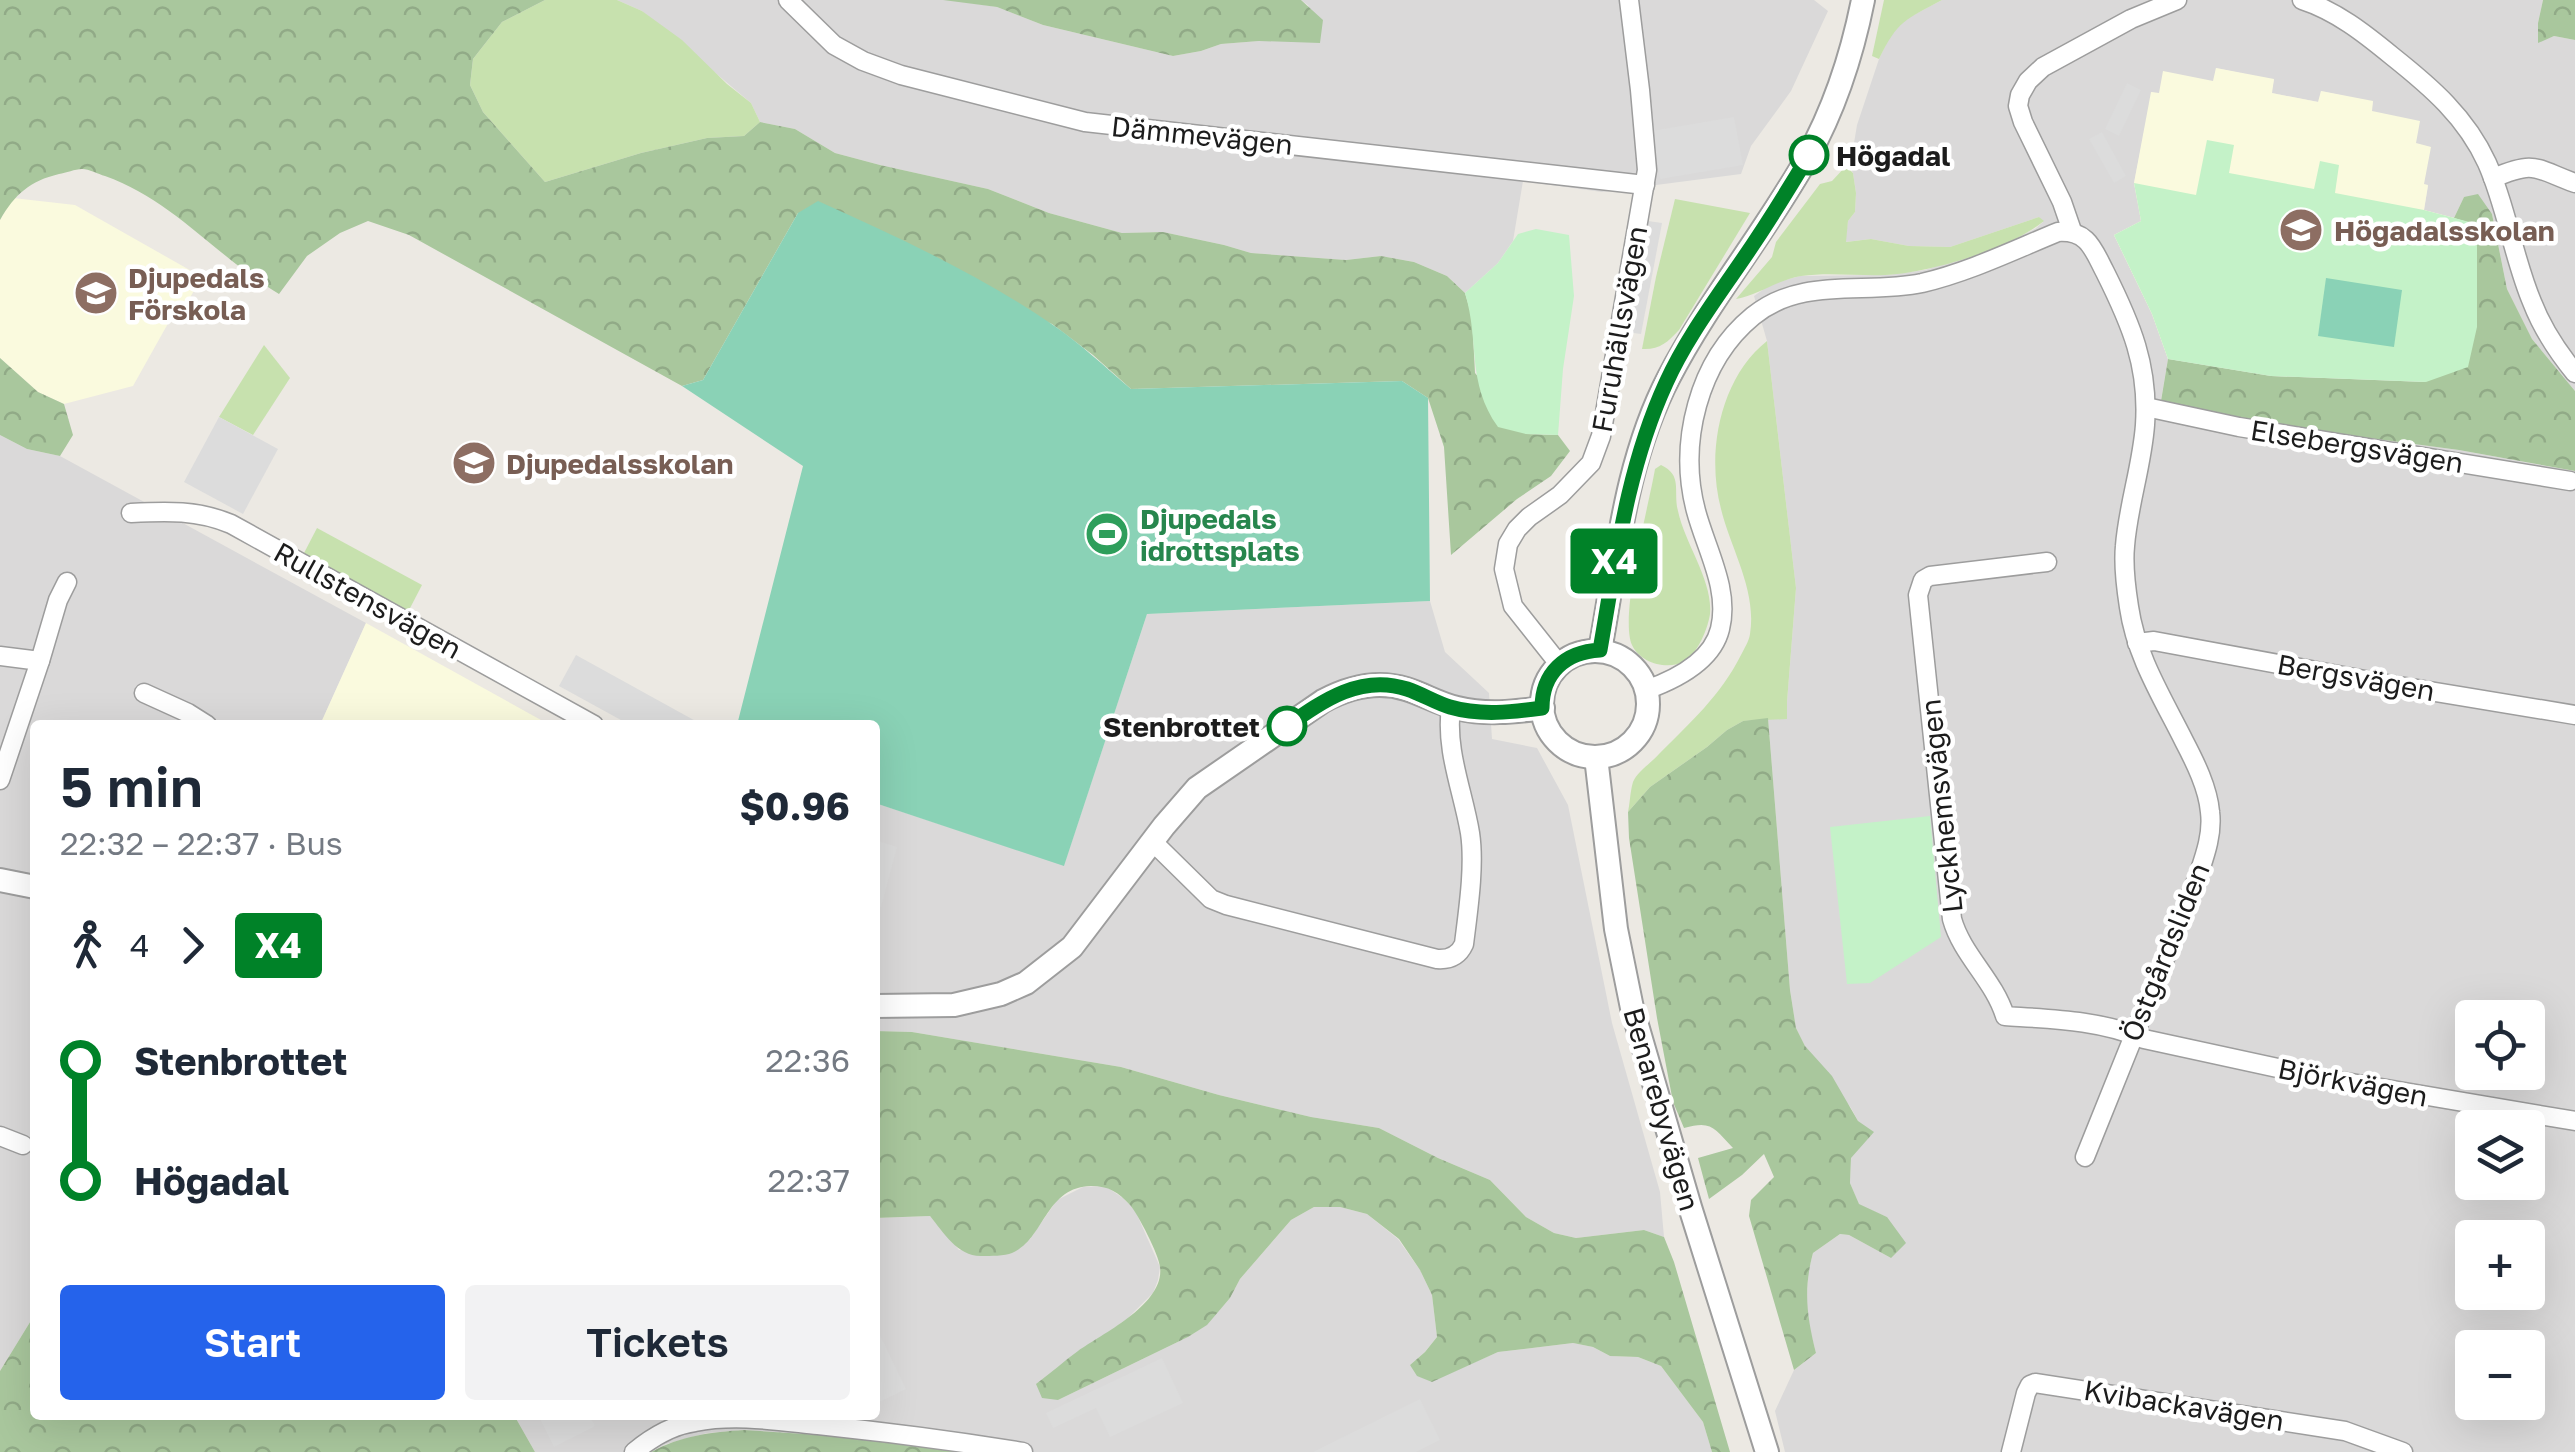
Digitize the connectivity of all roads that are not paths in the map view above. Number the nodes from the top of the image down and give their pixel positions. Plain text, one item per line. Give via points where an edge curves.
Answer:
1 (788, 0) edge
2 (1628, 0) edge
3 (1863, 0) edge
4 (2178, 0) edge
5 (2302, 0) edge
6 (2493, 178) junction
7 (2575, 183) edge
8 (1645, 185) junction
9 (2072, 231) junction
10 (2575, 373) edge
11 (2146, 407) junction
12 (2570, 481) dead end
13 (131, 513) dead end
14 (2046, 562) dead end
15 (67, 582) dead end
16 (2137, 643) junction
17 (1600, 650) junction
18 (0, 656) edge
19 (40, 661) junction
20 (1560, 664) junction
21 (1646, 690) junction
22 (144, 692) dead end
23 (1451, 707) junction
24 (1542, 708) junction
25 (2575, 715) edge
26 (199, 720) edge
27 (585, 720) edge
28 (1596, 757) junction
29 (0, 780) edge
30 (1153, 842) junction
31 (0, 880) edge
32 (30, 886) edge
33 (880, 1006) edge
34 (2132, 1034) junction
35 (2575, 1120) edge
36 (0, 1136) edge
37 (23, 1145) dead end
38 (2085, 1157) dead end
39 (716, 1420) edge
40 (763, 1420) edge
41 (2370, 1446) edge
42 (634, 1452) edge
43 (1024, 1452) edge
44 (1767, 1452) edge
45 (2011, 1452) edge
46 (2404, 1452) edge

1 - 8 street, Dämmevägen via 834,45 863,60 1085,122
2 - 8 street, Furuhällsvägen
3 - 17 street via 1846,68 1809,155 1666,382 1622,515
4 - 9 street, Östgårdsliden via 2043,68 2020,95 2023,122
5 - 6 street via 2363,32 2434,89 2463,122
6 - 7 street via 2527,166
6 - 10 street via 2531,300
8 - 20 street, Furuhällsvägen via 1591,464 1508,544 1504,569 1513,606
9 - 11 street, Östgårdsliden via 2088,242 2131,326
9 - 21 street via 1926,282 1812,290 1779,299 1735,333 1695,411 1689,471 1719,583 1720,632 1677,678
11 - 12 street, Elsebergsvägen
11 - 16 street, Östgårdsliden via 2125,546
13 - 27 street, Rullstensvägen via 171,510 232,524
14 - 34 street, Lyckhemsvägen via 1921,582 1952,919 2005,1016
15 - 19 street
16 - 25 street, Bergsvägen via 2154,640
16 - 34 street, Östgårdsliden via 2194,760 2210,812 2205,856
17 - 20 street
17 - 21 street via 1631,664
18 - 19 street
19 - 29 street
20 - 24 street via 1548,680
21 - 28 street via 1648,712 1640,732 1616,752
22 - 26 street
23 - 24 street via 1489,714
23 - 30 street via 1382,684 1339,692 1197,788
23 - 30 street via 1448,725 1472,846 1464,944 1453,957 1226,905
24 - 28 street via 1560,743
28 - 44 street, Benarebyvägen via 1632,1008
30 - 33 street via 1072,947 1026,983 954,1006
31 - 32 street
34 - 35 street, Björkvägen via 2328,1079
34 - 38 street, Östgårdsliden
36 - 37 street
39 - 42 street via 693,1422
40 - 43 street
41 - 45 street, Kvibackavägen via 2344,1431 2036,1383 2026,1394
41 - 46 street, Kvibackavägen

